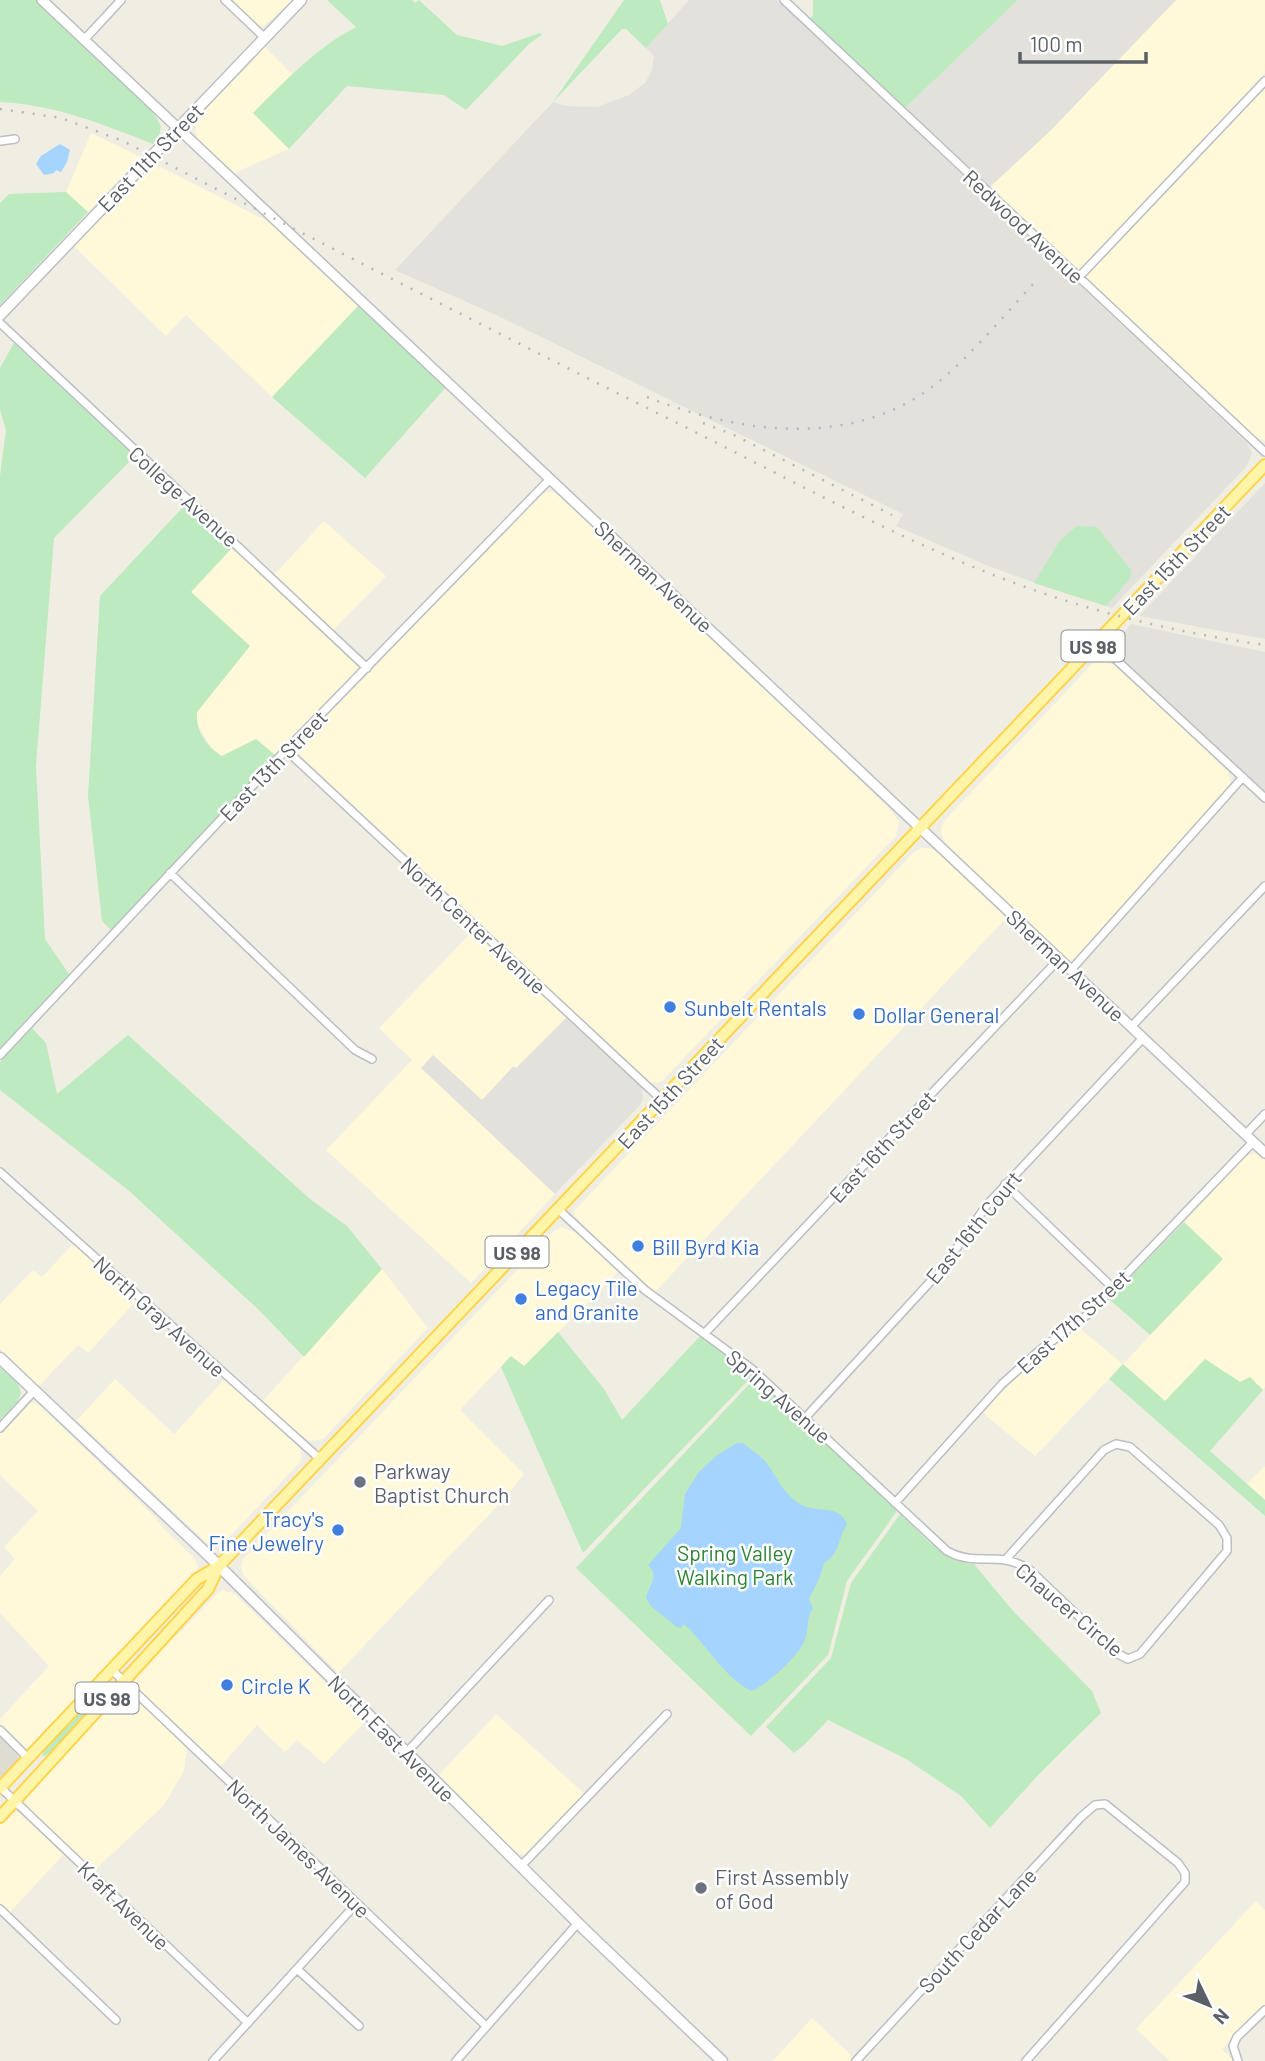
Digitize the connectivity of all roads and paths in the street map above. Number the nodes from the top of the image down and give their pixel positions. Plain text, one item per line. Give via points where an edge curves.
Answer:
1 (42, 0) edge
2 (121, 0) edge
3 (225, 0) edge
4 (301, 0) edge
5 (783, 0) edge
6 (265, 38) junction
7 (84, 40) junction
8 (1265, 80) edge
9 (178, 128) junction
10 (16, 139) dead end
11 (0, 142) edge
12 (1079, 277) junction
13 (0, 315) edge
14 (0, 323) edge
15 (1265, 452) edge
16 (1265, 465) edge
17 (550, 479) junction
18 (1097, 642) junction
19 (367, 668) junction
20 (286, 750) junction
21 (1243, 777) junction
22 (1265, 798) edge
23 (920, 828) junction
24 (170, 873) junction
25 (1265, 886) edge
26 (1059, 959) junction
27 (1071, 970) junction
28 (1131, 1027) junction
29 (1143, 1038) junction
30 (0, 1055) edge
31 (372, 1059) dead end
32 (662, 1100) junction
33 (1265, 1114) edge
34 (1245, 1135) junction
35 (1253, 1142) junction
36 (1265, 1153) edge
37 (0, 1172) edge
38 (1005, 1184) junction
39 (558, 1209) junction
40 (1113, 1287) junction
41 (705, 1333) junction
42 (0, 1358) edge
43 (34, 1391) junction
44 (805, 1418) junction
45 (0, 1428) edge
46 (320, 1459) junction
47 (895, 1503) junction
48 (1006, 1558) junction
49 (219, 1566) junction
50 (549, 1600) dead end
51 (113, 1670) junction
52 (123, 1680) junction
53 (667, 1714) dead end
54 (0, 1730) edge
55 (407, 1752) junction
56 (28, 1758) junction
57 (53, 1759) junction
58 (31, 1784) junction
59 (0, 1788) edge
60 (15, 1801) junction
61 (0, 1817) edge
62 (521, 1867) junction
63 (356, 1904) junction
64 (0, 1909) edge
65 (578, 1923) junction
66 (297, 1969) junction
67 (1265, 2010) edge
68 (116, 2020) dead end
69 (248, 2023) junction
70 (359, 2026) dead end
71 (486, 2026) junction
72 (213, 2061) edge
73 (456, 2061) edge
74 (722, 2061) edge
75 (856, 2061) edge
76 (1026, 2061) edge
77 (1238, 2061) edge

1 - 7 street, Sherman Avenue
2 - 7 street
3 - 6 street
4 - 6 main road, East 11th Street
5 - 12 street, Redwood Avenue
6 - 9 main road, East 11th Street
7 - 9 street, Sherman Avenue
8 - 12 street
9 - 13 main road, East 11th Street
9 - 17 street, Sherman Avenue
10 - 11 street
12 - 15 street, Redwood Avenue
14 - 19 street, College Avenue
16 - 18 main road, East 15th Street / US 98
17 - 19 street, East 13th Street
17 - 23 street, Sherman Avenue
18 - 21 street
18 - 23 main road, East 15th Street / US 98
19 - 20 street, East 13th Street
20 - 24 street, East 13th Street
20 - 32 street, North Center Avenue
21 - 22 street
21 - 27 street
23 - 26 street, Sherman Avenue
23 - 32 main road, East 15th Street / US 98
24 - 30 street, East 13th Street
24 - 31 street via 355,1050
25 - 28 street
26 - 27 street, Sherman Avenue
26 - 41 street, East 16th Street
27 - 28 street, Sherman Avenue
28 - 29 street, Sherman Avenue
29 - 34 street, Sherman Avenue
29 - 38 street, East 16th Court
32 - 39 main road, East 15th Street / US 98
33 - 34 street
34 - 35 street, Sherman Avenue
35 - 36 street, Sherman Avenue
35 - 40 street, East 17th Street
37 - 46 street, North Gray Avenue
38 - 40 street
38 - 44 street, East 16th Court via 942,1269
39 - 41 street, Spring Avenue via 645,1290
39 - 46 main road, East 15th Street / US 98
40 - 47 street, East 17th Street via 1087,1315 1002,1384
41 - 44 street, Spring Avenue
42 - 43 main road, North East Avenue
43 - 45 street
43 - 49 main road, North East Avenue
44 - 47 street, Spring Avenue
46 - 49 main road, East 15th Street / US 98
47 - 48 street, Spring Avenue via 956,1556 967,1560
48 - 48 street, Chaucer Circle via 1030,1570 1128,1659 1140,1654 1227,1551 1227,1538 1219,1525 1130,1447 1116,1444 1104,1450
49 - 51 main road, East 15th Street / US 98 via 197,1579
49 - 52 main road, East 15th Street / US 98 via 208,1588
49 - 55 main road, North East Avenue
50 - 55 street
51 - 52 street, North James Avenue
51 - 56 main road, East 15th Street / US 98
52 - 57 main road, East 15th Street / US 98
52 - 63 street, North James Avenue
53 - 62 street
54 - 56 street
55 - 62 main road, North East Avenue
56 - 57 main road via 40,1763
56 - 58 main road via 33,1767
56 - 59 main road, East 15th Street / US 98
57 - 58 main road, East 15th Street / US 98
58 - 60 main road, East 15th Street / US 98
59 - 60 street, Kraft Avenue
60 - 61 main road, East 15th Street / US 98
60 - 69 street, Kraft Avenue
62 - 65 main road, North East Avenue
63 - 66 street
63 - 71 street, North James Avenue
64 - 68 street
65 - 71 street
65 - 74 main road, North East Avenue
66 - 69 street
66 - 70 street
67 - 77 street via 1237,2037 1233,2046
69 - 72 street
71 - 73 street
75 - 76 street, South Cedar Lane via 1081,1817 1101,1803 1178,1863 1186,1879 1181,1890

